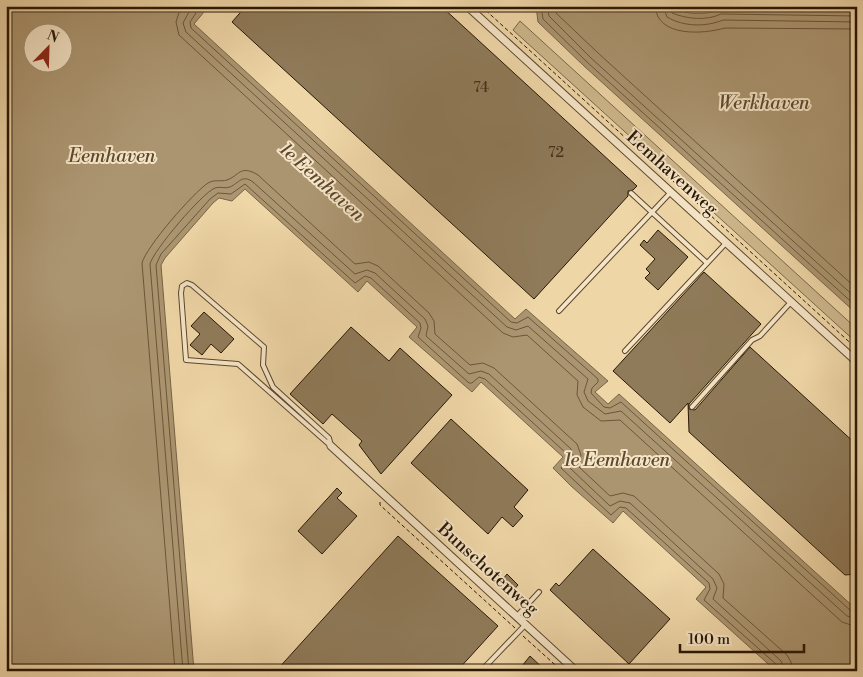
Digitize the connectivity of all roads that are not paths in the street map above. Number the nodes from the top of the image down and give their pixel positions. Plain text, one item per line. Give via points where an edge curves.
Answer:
1 (467, 6) edge
2 (671, 192) junction
3 (631, 193) dead end
4 (651, 212) junction
5 (726, 243) junction
6 (707, 263) junction
7 (791, 302) junction
8 (559, 311) dead end
9 (625, 351) dead end
10 (857, 362) edge
11 (692, 407) dead end
12 (331, 446) junction
13 (539, 592) dead end
14 (517, 616) junction
15 (526, 624) junction
16 (481, 671) edge
17 (576, 671) edge

1 - 2 street, Eemhavenweg
2 - 4 lane
2 - 5 street, Eemhavenweg
3 - 4 lane
4 - 6 lane
4 - 8 lane
5 - 6 lane
5 - 7 street, Eemhavenweg
6 - 9 lane
7 - 10 street, Eemhavenweg
7 - 11 lane
12 - 12 lane via 238,364 186,360 182,286 186,283 192,285 264,347 263,365 273,386 329,438
12 - 14 street, Bunschotenweg
13 - 14 lane
14 - 15 street, Bunschotenweg
15 - 16 lane
15 - 17 street, Bunschotenweg

